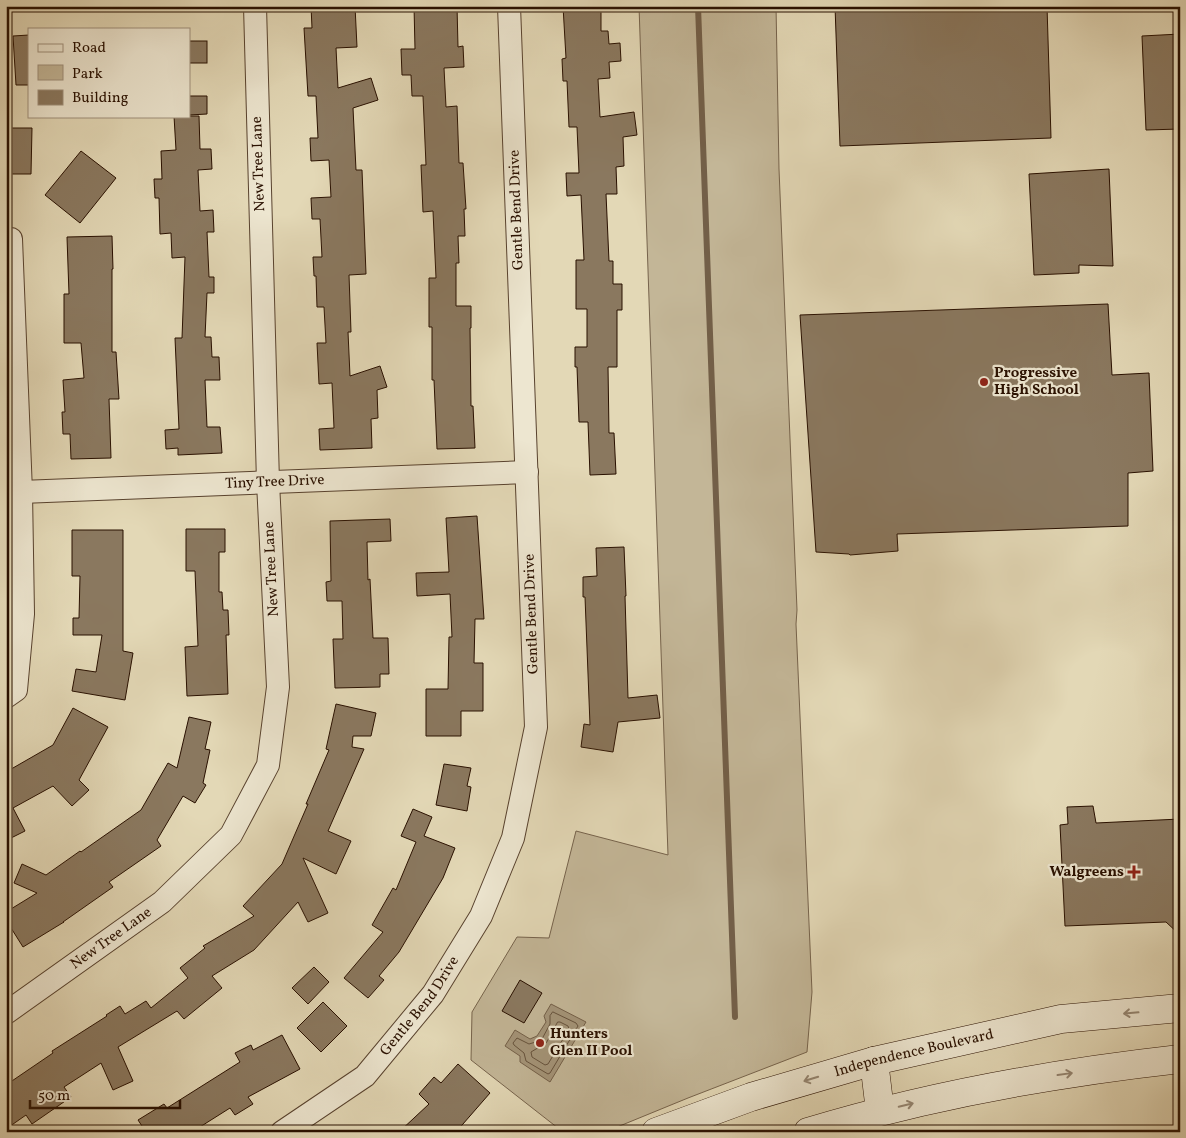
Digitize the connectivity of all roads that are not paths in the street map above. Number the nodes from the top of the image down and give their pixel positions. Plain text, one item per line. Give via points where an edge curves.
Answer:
1 (255, 6) edge
2 (509, 6) edge
3 (6, 239) edge
4 (527, 472) junction
5 (268, 482) junction
6 (21, 492) junction
7 (6, 697) edge
8 (1180, 1008) edge
9 (6, 1014) edge
10 (1180, 1059) edge
11 (874, 1060) junction
12 (880, 1111) junction
13 (282, 1132) edge
14 (656, 1132) edge
15 (808, 1132) edge

1 - 5 street, New Tree Lane
2 - 4 street, Gentle Bend Drive
3 - 6 street via 11,240
4 - 5 street, Tiny Tree Drive
4 - 13 street, Gentle Bend Drive via 536,727 513,838 481,916 433,994 365,1076
5 - 6 street, Tiny Tree Drive
5 - 9 street, New Tree Lane via 278,687 268,765 231,835 162,902
6 - 7 street via 23,614 16,690
8 -> 11 main road, Independence Boulevard via 1061,1020
12 -> 10 main road via 1056,1075
11 - 12 main road
11 -> 14 main road, Independence Boulevard via 751,1097
12 - 15 main road

